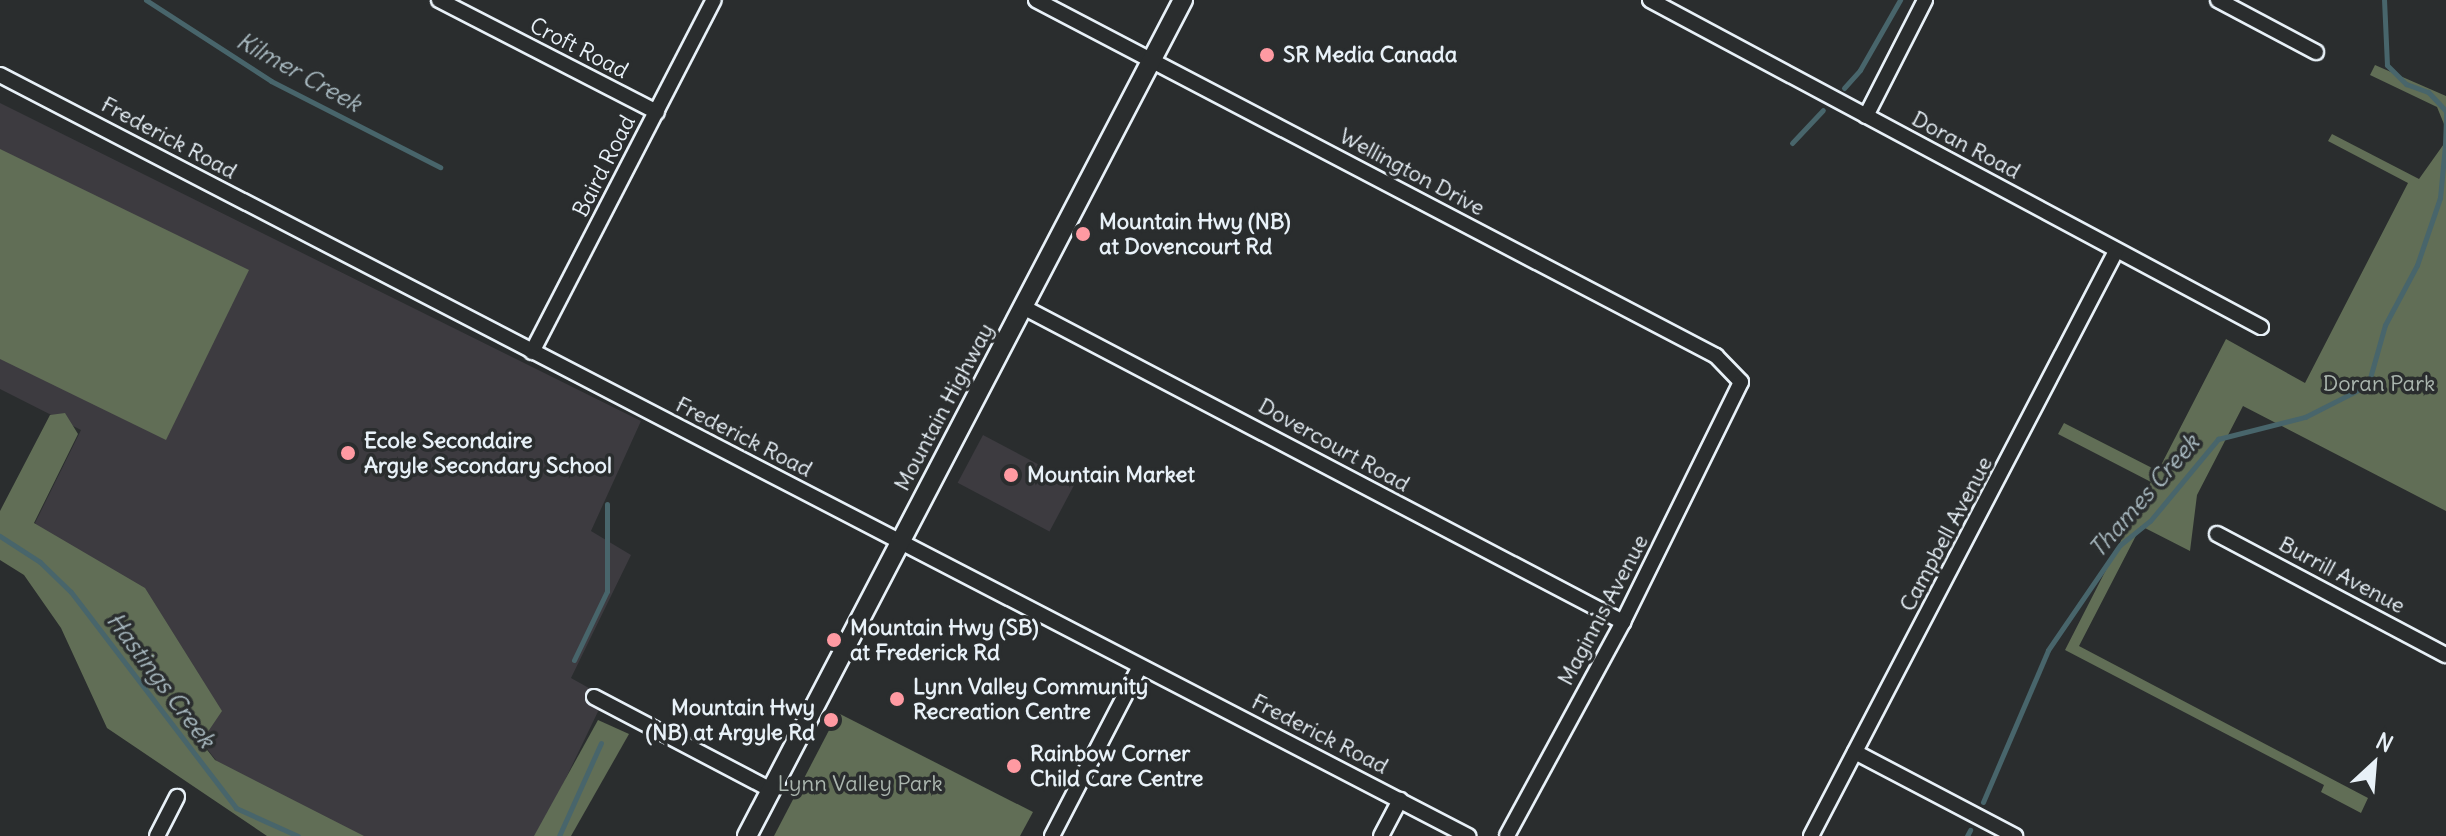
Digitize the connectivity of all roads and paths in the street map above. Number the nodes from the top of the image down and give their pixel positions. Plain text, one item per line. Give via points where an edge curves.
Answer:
1 (439, 0) edge
2 (714, 0) edge
3 (1036, 0) edge
4 (1183, 0) edge
5 (1650, 0) edge
6 (1925, 0) edge
7 (2218, 0) edge
8 (2316, 52) dead end
9 (1152, 60) junction
10 (0, 75) edge
11 (657, 112) junction
12 (1866, 116) junction
13 (2116, 251) junction
14 (1023, 307) junction
15 (2261, 327) dead end
16 (532, 352) junction
17 (1733, 403) joint
18 (2217, 534) dead end
19 (900, 542) junction
20 (1623, 622) junction
21 (2446, 655) edge
22 (1140, 666) junction
23 (594, 697) dead end
24 (1855, 752) junction
25 (771, 790) junction
26 (177, 797) dead end
27 (1400, 800) junction
28 (157, 836) edge
29 (747, 836) edge
30 (1052, 836) edge
31 (1381, 836) edge
32 (1468, 836) edge
33 (1507, 836) edge
34 (1811, 836) edge
35 (2015, 836) edge

1 - 11 street, Croft Road
2 - 11 street, Baird Road
3 - 9 street, Wellington Drive
4 - 9 street, Mountain Highway
5 - 12 street, Doran Road
6 - 12 street
7 - 8 street
9 - 14 street, Mountain Highway
9 - 17 street, Wellington Drive via 1716,356 1741,382
10 - 16 street, Frederick Road
11 - 16 street, Baird Road
12 - 13 street, Doran Road
13 - 15 street, Doran Road
13 - 24 street, Campbell Avenue
14 - 19 street, Mountain Highway
14 - 20 street, Dovercourt Road
16 - 19 street, Frederick Road
17 - 20 street, Maginnis Avenue
18 - 21 street, Burrill Avenue
19 - 22 street, Frederick Road
19 - 25 street, Mountain Highway
20 - 33 street, Maginnis Avenue
22 - 27 street, Frederick Road
22 - 30 street
23 - 25 street
24 - 34 street, Campbell Avenue
24 - 35 street
25 - 29 street, Mountain Highway
26 - 28 street
27 - 31 street
27 - 32 street, Frederick Road

